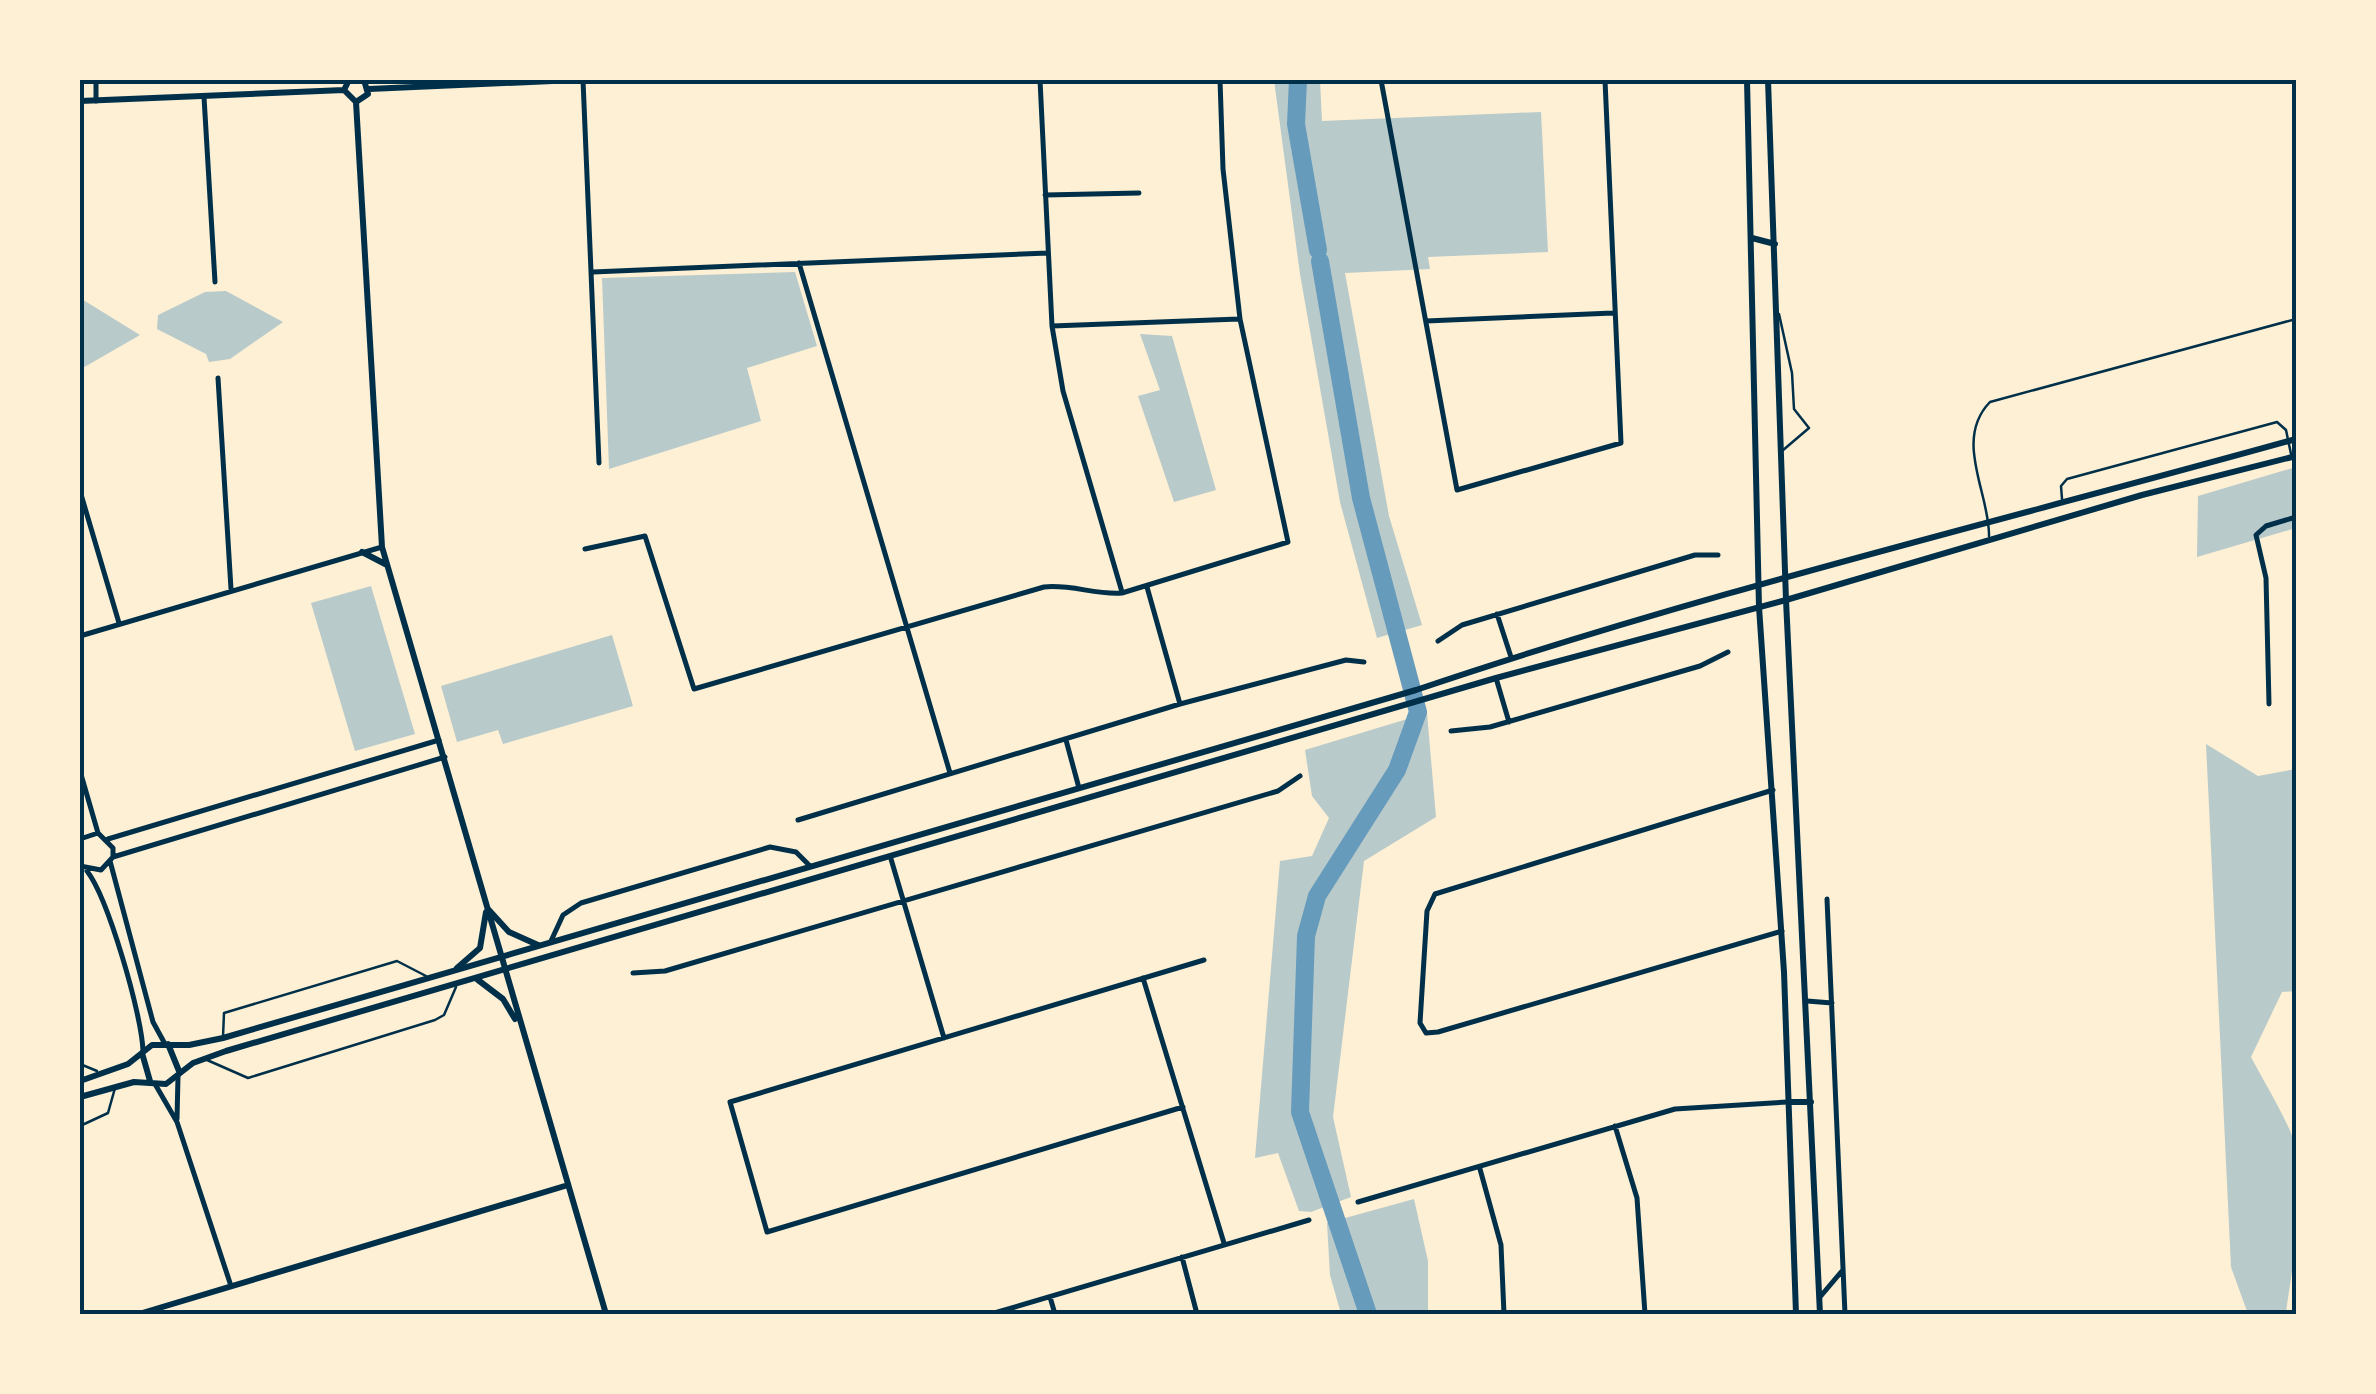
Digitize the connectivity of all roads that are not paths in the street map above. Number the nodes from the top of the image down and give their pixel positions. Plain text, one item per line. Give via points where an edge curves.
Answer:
1 (96, 80) edge
2 (349, 80) edge
3 (364, 80) edge
4 (574, 80) edge
5 (583, 80) edge
6 (1040, 80) edge
7 (1220, 80) edge
8 (1381, 80) edge
9 (1604, 80) edge
10 (1747, 80) edge
11 (1768, 80) edge
12 (369, 89) junction
13 (344, 90) junction
14 (204, 96) junction
15 (96, 100) junction
16 (80, 101) edge
17 (356, 102) junction
18 (1139, 193) dead end
19 (1045, 195) junction
20 (1752, 238) junction
21 (1775, 240) junction
22 (1048, 253) junction
23 (798, 263) junction
24 (593, 272) junction
25 (215, 282) dead end
26 (1778, 308) junction
27 (1614, 312) junction
28 (1240, 319) junction
29 (2296, 319) edge
30 (1426, 321) junction
31 (1052, 326) junction
32 (218, 378) dead end
33 (2292, 440) edge
34 (1778, 455) junction
35 (2294, 457) edge
36 (599, 462) dead end
37 (80, 492) edge
38 (2062, 500) junction
39 (2296, 517) edge
40 (1989, 522) junction
41 (1989, 538) junction
42 (382, 547) junction
43 (585, 550) dead end
44 (362, 552) junction
45 (1718, 555) dead end
46 (388, 566) junction
47 (1785, 578) junction
48 (1760, 585) junction
49 (1146, 587) junction
50 (231, 590) junction
51 (1122, 593) junction
52 (1786, 600) junction
53 (1759, 607) junction
54 (1498, 614) junction
55 (120, 624) junction
56 (907, 628) junction
57 (80, 636) edge
58 (1438, 640) dead end
59 (1728, 652) dead end
60 (1511, 657) junction
61 (1364, 662) dead end
62 (1492, 663) junction
63 (1516, 673) junction
64 (1496, 678) junction
65 (1180, 704) junction
66 (2269, 704) dead end
67 (1509, 722) junction
68 (1451, 731) dead end
69 (438, 740) junction
70 (1066, 740) junction
71 (444, 756) junction
72 (80, 771) edge
73 (950, 774) junction
74 (1300, 776) dead end
75 (1079, 788) junction
76 (1774, 789) junction
77 (1085, 800) junction
78 (798, 820) dead end
79 (80, 828) edge
80 (98, 834) junction
81 (81, 838) edge
82 (108, 839) junction
83 (890, 845) junction
84 (111, 859) junction
85 (891, 859) junction
86 (80, 866) edge
87 (810, 866) junction
88 (87, 870) junction
89 (1827, 899) dead end
90 (904, 902) junction
91 (487, 908) junction
92 (1782, 931) junction
93 (551, 941) junction
94 (538, 945) junction
95 (500, 956) junction
96 (1204, 960) dead end
97 (452, 972) junction
98 (505, 972) junction
99 (633, 973) dead end
100 (431, 978) junction
101 (1143, 978) junction
102 (478, 980) junction
103 (457, 986) junction
104 (1806, 1001) junction
105 (1832, 1003) junction
106 (520, 1029) junction
107 (223, 1038) junction
108 (944, 1038) junction
109 (167, 1044) junction
110 (143, 1052) junction
111 (202, 1058) junction
112 (80, 1064) edge
113 (178, 1074) junction
114 (102, 1075) junction
115 (80, 1081) edge
116 (152, 1083) junction
117 (115, 1086) junction
118 (80, 1097) edge
119 (1788, 1102) junction
120 (1811, 1102) junction
121 (1183, 1107) junction
122 (176, 1122) junction
123 (80, 1126) edge
124 (1615, 1126) junction
125 (1480, 1169) junction
126 (568, 1185) junction
127 (1358, 1202) dead end
128 (1309, 1220) dead end
129 (1224, 1243) junction
130 (1182, 1257) junction
131 (1843, 1269) junction
132 (231, 1286) junction
133 (1050, 1297) junction
134 (1820, 1298) junction
135 (138, 1314) edge
136 (606, 1314) edge
137 (991, 1314) edge
138 (1055, 1314) edge
139 (1197, 1314) edge
140 (1504, 1314) edge
141 (1645, 1314) edge
142 (1796, 1314) edge
143 (1820, 1314) edge
144 (1845, 1314) edge

1 - 15 street
2 - 13 main road
3 - 12 main road
4 - 12 main road
5 - 24 street
6 - 19 street
7 - 28 street
8 - 30 street
9 - 27 street
10 - 20 main road
11 - 21 main road
12 - 17 main road
13 - 14 main road
13 - 17 main road
14 - 15 main road
14 - 25 street
15 - 16 main road
17 - 42 main road
18 - 19 street
19 - 22 street
20 - 21 main road
20 - 48 main road
21 - 26 main road
22 - 23 street
22 - 31 street
23 - 24 street
23 - 56 street
24 - 36 street
26 - 34 main road
26 - 34 lane via 1794,409 1808,428
27 - 30 street
27 - 30 street via 1621,444 1457,490
28 - 31 street
28 - 49 street via 1288,542
29 - 40 lane via 1990,402 1975,427 1977,487
31 - 51 street via 1063,392
32 - 50 street
33 - 35 lane
33 - 38 main road
33 - 38 lane via 2277,422 2234,432 2067,479
34 - 47 main road
35 - 41 main road
37 - 55 street
38 - 40 main road
39 - 66 street via 2256,535 2266,578
40 - 41 lane
40 - 47 main road
41 - 52 main road
42 - 44 street
42 - 46 main road
43 - 56 street via 645,536 694,689
44 - 46 main road
44 - 50 street
45 - 54 street via 1695,555
46 - 69 main road
47 - 48 main road
47 - 52 main road
48 - 53 main road
48 - 60 main road
49 - 51 street
49 - 65 street
50 - 55 street
51 - 56 street via 1044,587
52 - 53 main road
52 - 104 main road
53 - 63 main road
53 - 76 main road
54 - 58 street
54 - 60 street
55 - 57 street
56 - 73 street
59 - 67 street
60 - 62 main road
60 - 63 main road
61 - 65 street via 1346,660
62 - 64 main road
62 - 75 main road
63 - 64 main road
64 - 67 street
64 - 77 main road
65 - 70 street
67 - 68 street
69 - 71 main road
69 - 82 street
70 - 73 street
70 - 75 street
71 - 84 street
71 - 91 main road
72 - 80 street
73 - 78 street
74 - 90 street via 1278,790
75 - 77 main road
75 - 83 main road
76 - 92 main road
76 - 92 street via 1434,894 1420,1024 1426,1033 1438,1032
77 - 85 main road
79 - 81 street
80 - 81 street
80 - 82 street
82 - 84 street
83 - 85 main road
83 - 87 main road
84 - 88 street via 101,870
84 - 109 street via 153,1022
85 - 90 street
85 - 98 main road
86 - 88 street
87 - 93 main road
87 - 93 street via 796,852 770,847 581,904 563,915
88 - 110 street via 101,895
89 - 105 street
90 - 99 street via 665,971
90 - 108 street
91 - 94 main road via 509,932
91 - 95 main road
91 - 97 main road via 480,948
92 - 119 main road
93 - 94 main road
94 - 95 main road
95 - 97 main road
95 - 98 main road
96 - 101 street
97 - 100 main road
98 - 102 main road
98 - 106 main road
100 - 107 main road
100 - 107 lane via 397,961 224,1013
101 - 108 street
101 - 121 street
102 - 103 main road
102 - 106 main road via 503,998
103 - 111 main road
103 - 111 lane via 435,1020 248,1078
104 - 105 street
104 - 120 main road
105 - 131 street
106 - 126 main road
107 - 109 main road
108 - 121 street via 730,1102 767,1232
109 - 110 main road
109 - 113 main road
110 - 114 main road
110 - 116 main road
111 - 113 main road
112 - 114 lane
113 - 116 main road via 166,1084
113 - 122 street
114 - 115 main road
116 - 117 main road
116 - 122 street
117 - 118 main road
117 - 123 lane via 108,1113
119 - 120 main road
119 - 124 street via 1690,1106
119 - 142 main road
120 - 134 main road
121 - 129 street
122 - 132 street
124 - 125 street
124 - 141 street via 1637,1198
125 - 127 street
125 - 140 street via 1500,1244
126 - 132 main road
126 - 136 main road
128 - 129 street
129 - 130 street
130 - 133 street
130 - 139 street
131 - 134 street
131 - 144 street
132 - 135 main road
133 - 137 street
133 - 138 street
134 - 143 main road

